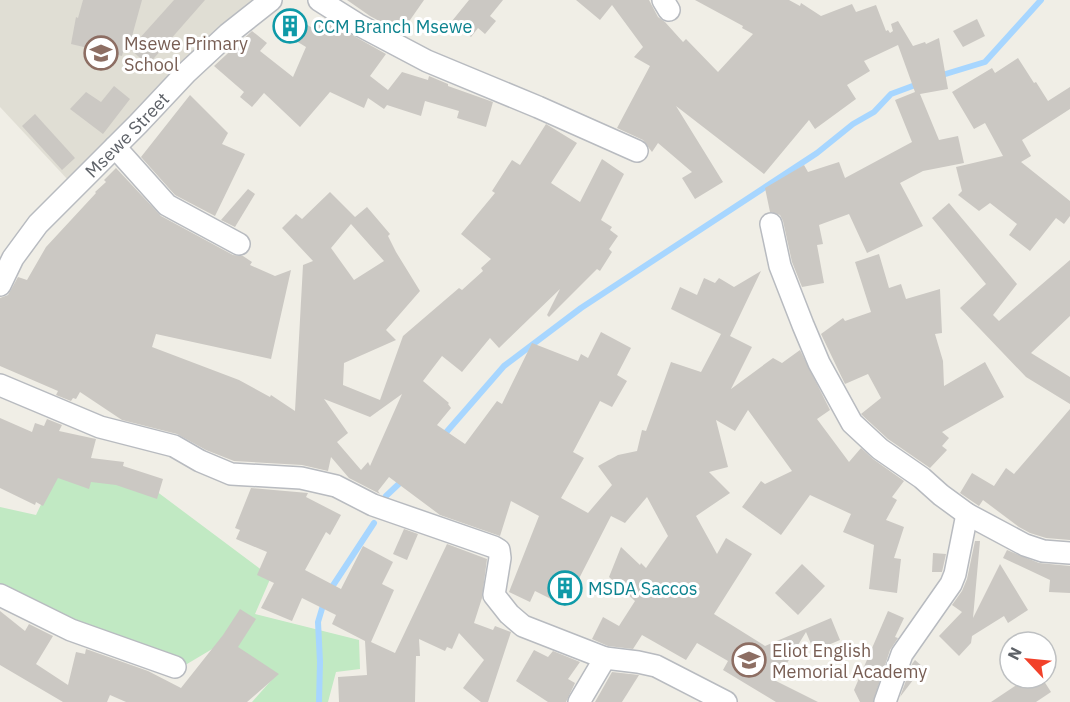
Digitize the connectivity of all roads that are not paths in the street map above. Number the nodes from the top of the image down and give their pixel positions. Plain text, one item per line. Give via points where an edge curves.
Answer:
1 (271, 0) edge
2 (319, 0) edge
3 (115, 147) junction
4 (637, 151) dead end
5 (771, 224) dead end
6 (239, 244) dead end
7 (0, 285) edge
8 (0, 385) edge
9 (967, 514) junction
10 (1070, 553) edge
11 (0, 595) edge
12 (605, 658) junction
13 (175, 667) dead end
14 (579, 702) edge
15 (726, 702) edge
16 (885, 702) edge

1 - 3 street, Msewe Street via 186,73
2 - 4 street via 427,62
3 - 6 street via 167,205
3 - 7 street, Msewe Street via 38,224 13,258
5 - 9 street via 780,266 802,326 852,423
8 - 12 street via 100,427 174,446 231,474 301,478 336,486 373,505 494,547 501,558 494,595 509,614 524,626
9 - 10 street via 1025,545
9 - 16 street via 951,584 902,654
11 - 13 street via 71,630
12 - 14 street
12 - 15 street via 656,666

